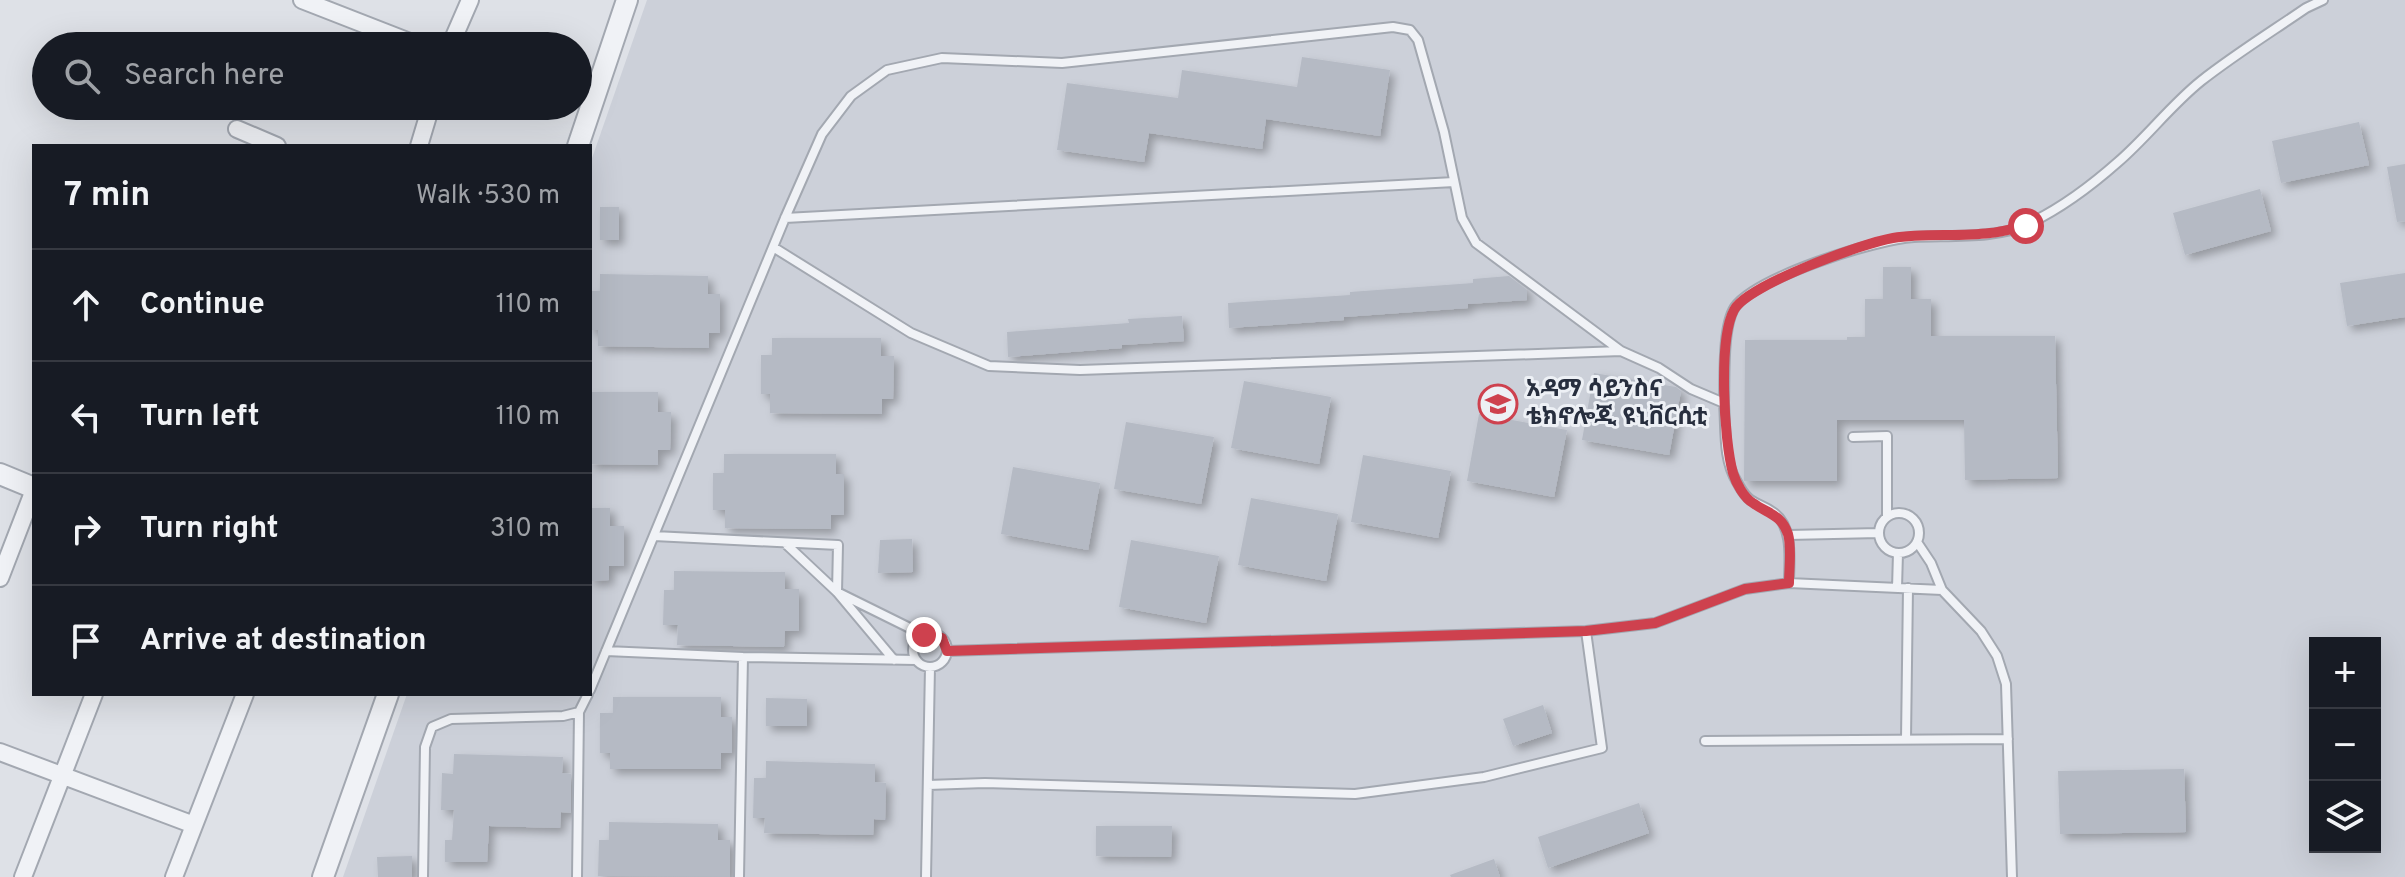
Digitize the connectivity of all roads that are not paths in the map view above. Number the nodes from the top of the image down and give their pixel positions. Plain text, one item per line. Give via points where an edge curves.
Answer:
1 (302, 0) edge
2 (470, 0) edge
3 (627, 0) edge
4 (2323, 0) edge
5 (384, 32) edge
6 (456, 32) edge
7 (592, 104) edge
8 (427, 120) edge
9 (587, 120) edge
10 (237, 129) dead end
11 (272, 144) edge
12 (420, 144) edge
13 (579, 144) edge
14 (1454, 182) junction
15 (785, 218) junction
16 (773, 247) junction
17 (1621, 351) junction
18 (1724, 403) junction
19 (1853, 437) dead end
20 (0, 474) edge
21 (32, 488) edge
22 (32, 494) edge
23 (1887, 517) junction
24 (1879, 533) junction
25 (1788, 535) junction
26 (654, 536) junction
27 (1917, 542) junction
28 (787, 544) junction
29 (1898, 553) junction
30 (0, 578) edge
31 (1789, 583) junction
32 (1897, 588) junction
33 (1908, 588) junction
34 (1942, 590) junction
35 (837, 592) junction
36 (1586, 631) junction
37 (924, 635) junction
38 (606, 651) junction
39 (947, 651) junction
40 (743, 657) junction
41 (894, 660) junction
42 (916, 660) junction
43 (930, 667) junction
44 (592, 685) edge
45 (93, 696) edge
46 (244, 696) edge
47 (387, 696) edge
48 (587, 696) edge
49 (579, 712) junction
50 (1906, 739) junction
51 (2008, 739) junction
52 (1705, 741) dead end
53 (0, 752) edge
54 (62, 775) junction
55 (928, 785) junction
56 (194, 825) junction
57 (23, 877) edge
58 (174, 877) edge
59 (323, 877) edge
60 (423, 877) edge
61 (577, 877) edge
62 (739, 877) edge
63 (926, 877) edge
64 (2012, 877) edge

1 - 5 street
2 - 6 street
3 - 7 street
4 - 18 lane via 2200,82 2118,162 2026,226 1894,238 1750,293 1734,308 1728,329
8 - 12 street
9 - 13 street
10 - 11 street
14 - 15 lane
14 - 15 lane via 1418,40 1410,30 1393,27 1062,63 942,58 887,70 851,96 822,134
14 - 17 lane via 1462,218 1476,243
15 - 16 lane
16 - 17 lane via 911,333 989,366 1080,370
16 - 26 lane
17 - 18 lane
18 - 25 lane via 1735,480 1751,503 1775,514
19 - 23 lane via 1887,436
20 - 21 street
22 - 30 street
23 - 24 lane
23 - 27 lane via 1901,513 1914,520
24 - 25 lane
24 - 29 lane via 1883,546
25 - 31 lane
26 - 28 lane
26 - 38 lane
27 - 29 lane
27 - 34 lane
28 - 35 lane
28 - 35 lane via 838,545
29 - 32 lane
31 - 32 lane
31 - 36 lane via 1745,589 1655,623
32 - 33 lane
33 - 34 lane
33 - 50 lane
34 - 51 lane via 1997,656 2006,684
35 - 37 lane
35 - 41 lane
36 - 39 lane
36 - 55 lane via 1602,748 1484,777 1355,794
37 - 39 lane via 942,638
37 - 42 lane via 914,644
38 - 40 lane
38 - 44 lane
39 - 43 lane via 942,662
40 - 41 lane
40 - 62 lane
41 - 42 lane
42 - 43 lane
43 - 55 lane
45 - 54 street
46 - 56 street
47 - 59 street
48 - 49 lane
49 - 60 lane via 451,719 432,727 425,747
49 - 61 lane
50 - 51 lane
50 - 52 lane
51 - 64 lane
53 - 54 street
54 - 56 street
54 - 57 street
55 - 63 lane
56 - 58 street

